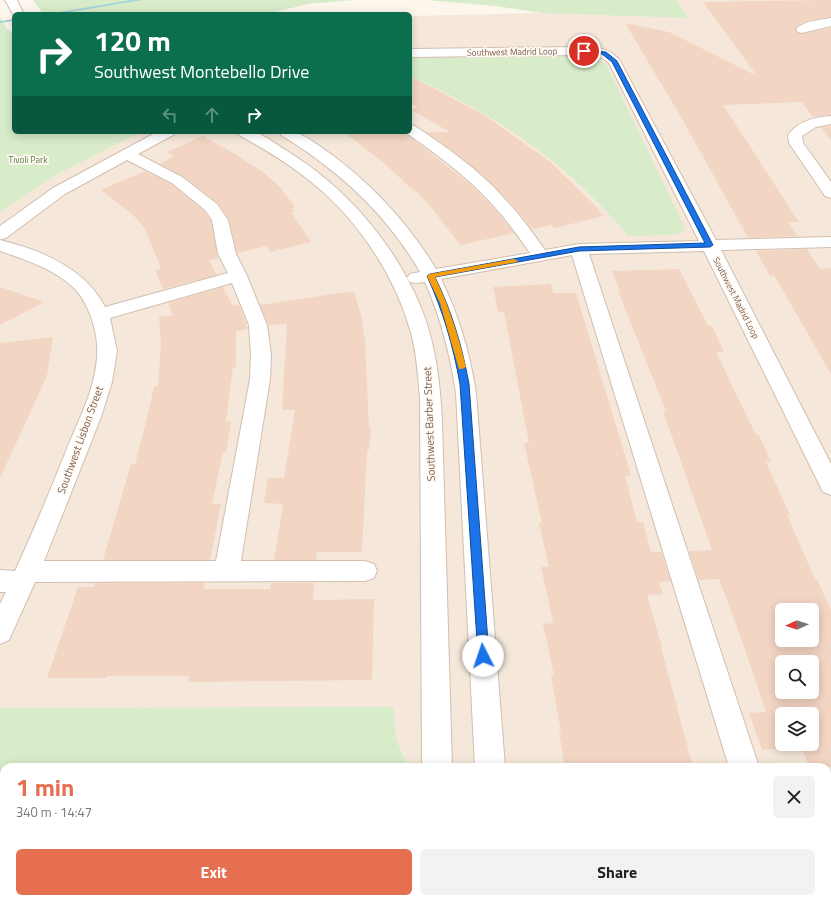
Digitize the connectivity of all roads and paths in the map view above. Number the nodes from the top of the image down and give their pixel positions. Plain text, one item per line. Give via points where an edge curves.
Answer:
1 (10, 0) edge
2 (17, 12) edge
3 (831, 22) edge
4 (802, 29) dead end
5 (412, 53) edge
6 (831, 120) edge
7 (412, 130) edge
8 (164, 134) edge
9 (248, 134) edge
10 (289, 134) edge
11 (126, 154) junction
12 (831, 193) edge
13 (0, 234) edge
14 (831, 242) edge
15 (710, 245) junction
16 (0, 246) edge
17 (579, 249) junction
18 (541, 256) junction
19 (238, 276) junction
20 (430, 276) junction
21 (400, 281) junction
22 (99, 315) junction
23 (831, 486) edge
24 (227, 571) junction
25 (365, 572) dead end
26 (17, 578) edge
27 (0, 632) edge
28 (437, 763) edge
29 (490, 763) edge
30 (743, 763) edge

1 - 2 street
3 - 4 street
5 - 15 street, Southwest Madrid Loop via 589,51 609,56 614,61
6 - 12 street via 818,121 802,127 795,135 796,144
7 - 18 street via 473,177 508,211
8 - 11 street
9 - 21 street, Southwest Barber Street via 280,152 326,187 366,231
10 - 20 street via 319,151 354,178 405,235
11 - 13 street via 59,191
11 - 19 street via 177,180 211,207 220,220 227,254
14 - 15 street
15 - 17 street
15 - 23 street, Southwest Madrid Loop
16 - 22 street, Southwest Lisbon Street via 61,270 89,295
17 - 18 street
17 - 30 street
18 - 20 street
19 - 22 street
19 - 24 street via 258,325 261,355 260,379
20 - 21 street
20 - 29 street via 444,303 452,328 466,393
21 - 28 street, Southwest Barber Street via 419,330 429,384
22 - 26 street, Southwest Lisbon Street via 107,343 107,358 95,404 65,483
24 - 25 street
24 - 26 street
26 - 27 street, Southwest Lisbon Street

